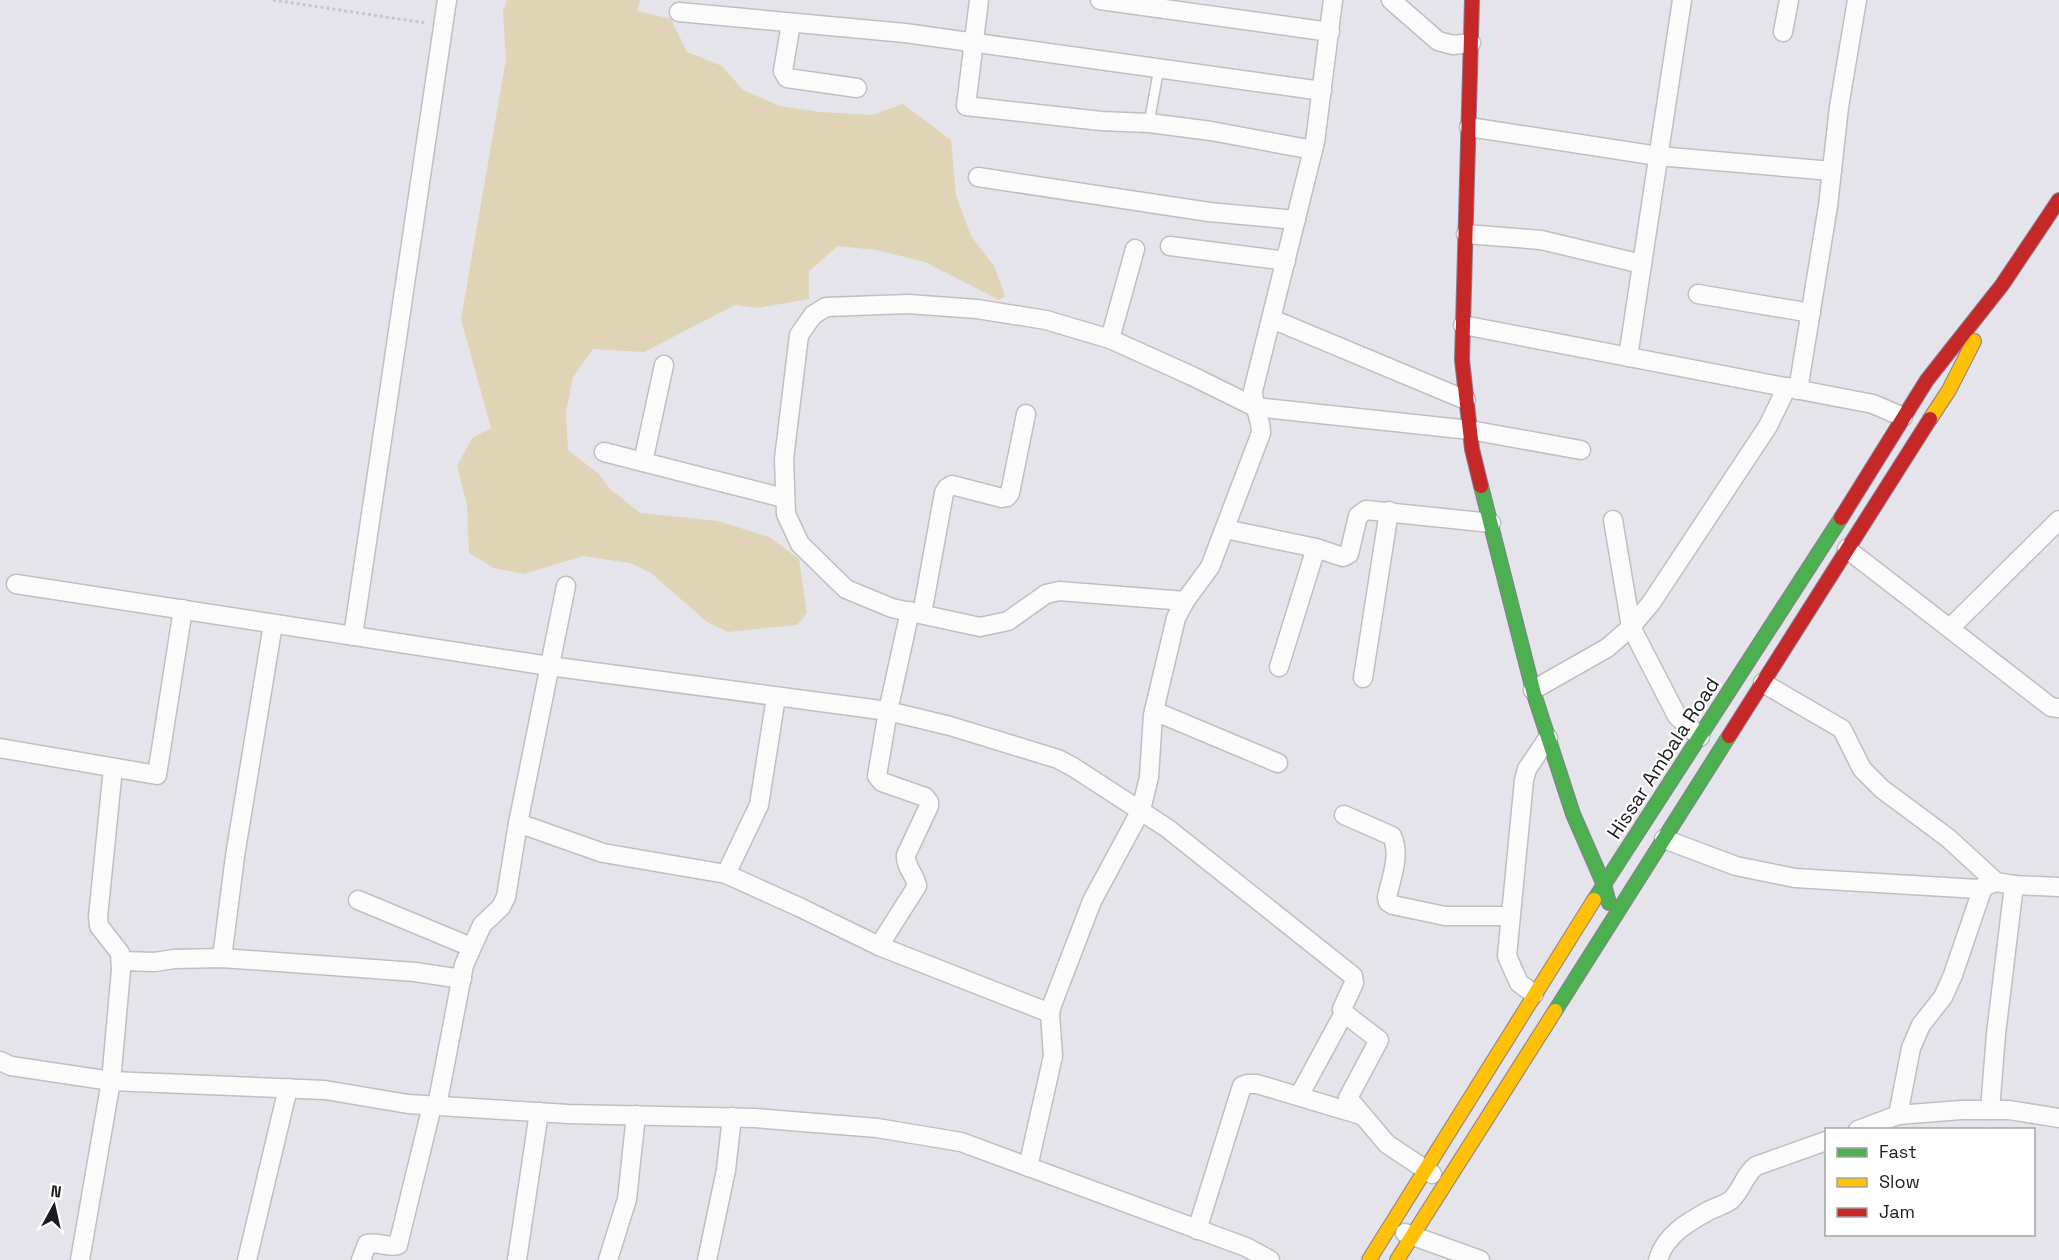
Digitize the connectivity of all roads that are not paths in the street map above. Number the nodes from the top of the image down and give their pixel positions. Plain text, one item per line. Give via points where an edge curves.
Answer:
1 (447, 0) edge
2 (980, 0) edge
3 (1100, 0) edge
4 (1333, 0) edge
5 (1391, 0) edge
6 (1472, 0) edge
7 (1682, 0) edge
8 (1789, 0) edge
9 (1857, 0) edge
10 (679, 12) dead end
11 (791, 23) junction
12 (1330, 32) junction
13 (1783, 32) dead end
14 (975, 43) junction
15 (1471, 43) junction
16 (1159, 68) junction
17 (857, 88) dead end
18 (1322, 91) junction
19 (1149, 123) junction
20 (1468, 127) junction
21 (1313, 150) junction
22 (1658, 156) junction
23 (1832, 171) junction
24 (978, 177) dead end
25 (2059, 200) edge
26 (1296, 220) junction
27 (1466, 234) junction
28 (1170, 246) dead end
29 (1135, 249) dead end
30 (1286, 261) junction
31 (1642, 264) junction
32 (2002, 285) junction
33 (1698, 294) dead end
34 (1811, 313) junction
35 (1272, 319) junction
36 (1463, 326) junction
37 (1110, 339) junction
38 (1628, 357) junction
39 (664, 365) dead end
40 (1793, 388) junction
41 (1467, 400) junction
42 (1255, 407) junction
43 (1026, 414) dead end
44 (1903, 417) junction
45 (1470, 430) junction
46 (1581, 450) dead end
47 (604, 452) dead end
48 (643, 462) junction
49 (784, 498) junction
50 (1389, 512) junction
51 (1613, 520) dead end
52 (2059, 520) edge
53 (1491, 523) junction
54 (1225, 529) junction
55 (1316, 548) junction
56 (1847, 549) junction
57 (16, 584) dead end
58 (566, 586) dead end
59 (1185, 601) junction
60 (183, 609) junction
61 (916, 613) junction
62 (273, 624) junction
63 (1630, 627) junction
64 (1950, 628) junction
65 (353, 636) junction
66 (549, 666) junction
67 (1279, 667) dead end
68 (1363, 678) dead end
69 (1763, 682) junction
70 (1533, 690) junction
71 (776, 697) junction
72 (2059, 708) edge
73 (888, 711) junction
74 (1154, 711) junction
75 (1700, 737) junction
76 (1548, 738) junction
77 (0, 748) edge
78 (1278, 763) dead end
79 (113, 768) junction
80 (1141, 810) junction
81 (1344, 815) dead end
82 (519, 823) junction
83 (1664, 839) junction
84 (726, 874) junction
85 (1604, 885) junction
86 (1998, 885) junction
87 (2059, 887) edge
88 (358, 900) dead end
89 (1510, 916) junction
90 (1614, 919) junction
91 (879, 946) junction
92 (471, 947) junction
93 (222, 958) junction
94 (121, 961) junction
95 (462, 979) junction
96 (1534, 994) junction
97 (1050, 1013) junction
98 (1344, 1013) junction
99 (0, 1061) edge
100 (111, 1081) junction
101 (288, 1088) junction
102 (1299, 1096) junction
103 (434, 1106) junction
104 (1990, 1110) junction
105 (539, 1112) junction
106 (636, 1115) junction
107 (1363, 1115) junction
108 (1898, 1115) junction
109 (732, 1117) junction
110 (2059, 1118) edge
111 (1863, 1128) edge
112 (1825, 1141) edge
113 (1028, 1167) junction
114 (1425, 1169) junction
115 (1446, 1184) junction
116 (1389, 1227) junction
117 (1197, 1230) junction
118 (1412, 1236) junction
119 (80, 1260) edge
120 (247, 1260) edge
121 (361, 1260) edge
122 (517, 1260) edge
123 (608, 1260) edge
124 (707, 1260) edge
125 (1270, 1260) edge
126 (1369, 1260) edge
127 (1397, 1260) edge
128 (1480, 1260) edge
129 (1658, 1260) edge

1 - 65 street
2 - 14 street
3 - 12 street
4 - 12 street
5 - 15 street via 1438,41 1453,45
6 - 15 main road
7 - 22 street
8 - 13 street
9 - 23 street
10 - 11 street
11 - 14 street
11 - 17 street via 783,71 787,78
12 - 18 street
14 - 16 street
14 - 19 street via 966,106
15 - 20 main road
16 - 18 street
16 - 19 lane
18 - 21 street
19 - 21 street
20 - 22 street
20 - 27 main road
21 - 26 street
22 - 23 street
22 - 31 street
23 - 34 street
24 - 26 street via 1209,212
25 - 32 main road, Hissar Ambala Road
26 - 30 street
27 - 31 street via 1541,240
27 - 36 main road
28 - 30 street
29 - 37 street
30 - 35 street
31 - 38 street
32 - 44 main road, Hissar Ambala Road via 1926,380
32 - 56 main road, Hissar Ambala Road via 1949,390
33 - 34 street
34 - 40 street
35 - 41 street
35 - 42 street via 1253,391
36 - 38 street
36 - 41 main road
37 - 42 street
37 - 49 street via 1046,320 977,309 908,304 826,307 813,315 799,335 784,459
38 - 40 street
39 - 48 street
40 - 44 street via 1873,404
40 - 63 street via 1651,603
41 - 45 main road
42 - 45 street
42 - 54 street via 1261,433
43 - 61 street via 1006,497 952,484 944,493
44 - 75 main road, Hissar Ambala Road
45 - 46 street
45 - 53 main road
47 - 48 street
48 - 49 street
49 - 61 street via 786,514 800,544 846,589 892,608
50 - 53 street
50 - 55 street via 1360,512 1347,557
50 - 68 street
51 - 63 street
52 - 64 street
53 - 70 main road
54 - 55 street
54 - 59 street via 1210,567
55 - 67 street
56 - 64 street
56 - 69 main road, Hissar Ambala Road
57 - 60 street
58 - 66 street
59 - 61 street via 1059,591 1046,594 1008,621 980,627
59 - 74 street via 1171,633
60 - 62 street
60 - 79 street via 158,773
61 - 73 street
62 - 65 street
62 - 93 street
63 - 70 street via 1607,648
63 - 75 street via 1677,716
64 - 72 street via 2051,707
65 - 66 street
66 - 71 street
66 - 82 street
69 - 83 main road, Hissar Ambala Road
69 - 86 street via 1842,729 1862,769 1882,789 1948,838
70 - 76 main road
71 - 73 street
71 - 84 street via 759,805
73 - 80 street via 1058,759
73 - 91 street via 877,776 882,782 925,797 929,806 906,855 916,886
74 - 78 street
74 - 80 street via 1149,777
75 - 85 main road, Hissar Ambala Road
76 - 85 main road via 1573,814
76 - 89 street via 1524,780
77 - 79 street
79 - 94 street via 98,917 99,926 120,953
80 - 97 street via 1092,901
80 - 98 street via 1353,976
81 - 89 street via 1392,836 1396,853 1388,902 1445,916
82 - 84 street via 603,853
82 - 92 street via 506,897 482,925
83 - 86 street via 1736,866 1795,878 1978,889
83 - 90 main road, Hissar Ambala Road
84 - 91 street
85 - 90 main road
85 - 96 main road, Hissar Ambala Road
86 - 87 street
86 - 104 street
86 - 108 street via 1943,997 1911,1047
88 - 92 street
89 - 96 street via 1507,956 1519,983
90 - 115 main road, Hissar Ambala Road
91 - 97 street
92 - 95 street
93 - 94 street
93 - 95 street
94 - 100 street
95 - 103 street
96 - 114 main road, Hissar Ambala Road
97 - 113 street via 1053,1056
98 - 102 street
98 - 107 street via 1379,1040 1348,1098
99 - 100 street
100 - 101 street
100 - 119 street
101 - 103 street
101 - 120 street
102 - 107 street
102 - 117 street via 1257,1084 1242,1086
103 - 105 street
103 - 121 street via 398,1245 367,1244
104 - 108 street
104 - 110 street
105 - 106 street
105 - 122 street
106 - 109 street
106 - 123 street via 627,1199
107 - 114 street via 1387,1144
108 - 111 street
109 - 113 street via 877,1128 961,1142
109 - 124 street via 726,1170
112 - 129 street via 1748,1171 1731,1200 1689,1221 1667,1240
113 - 117 street
114 - 115 street
114 - 116 main road, Hissar Ambala Road
115 - 118 main road, Hissar Ambala Road
116 - 118 street
116 - 126 main road, Hissar Ambala Road
117 - 125 street
118 - 127 main road, Hissar Ambala Road
118 - 128 street

